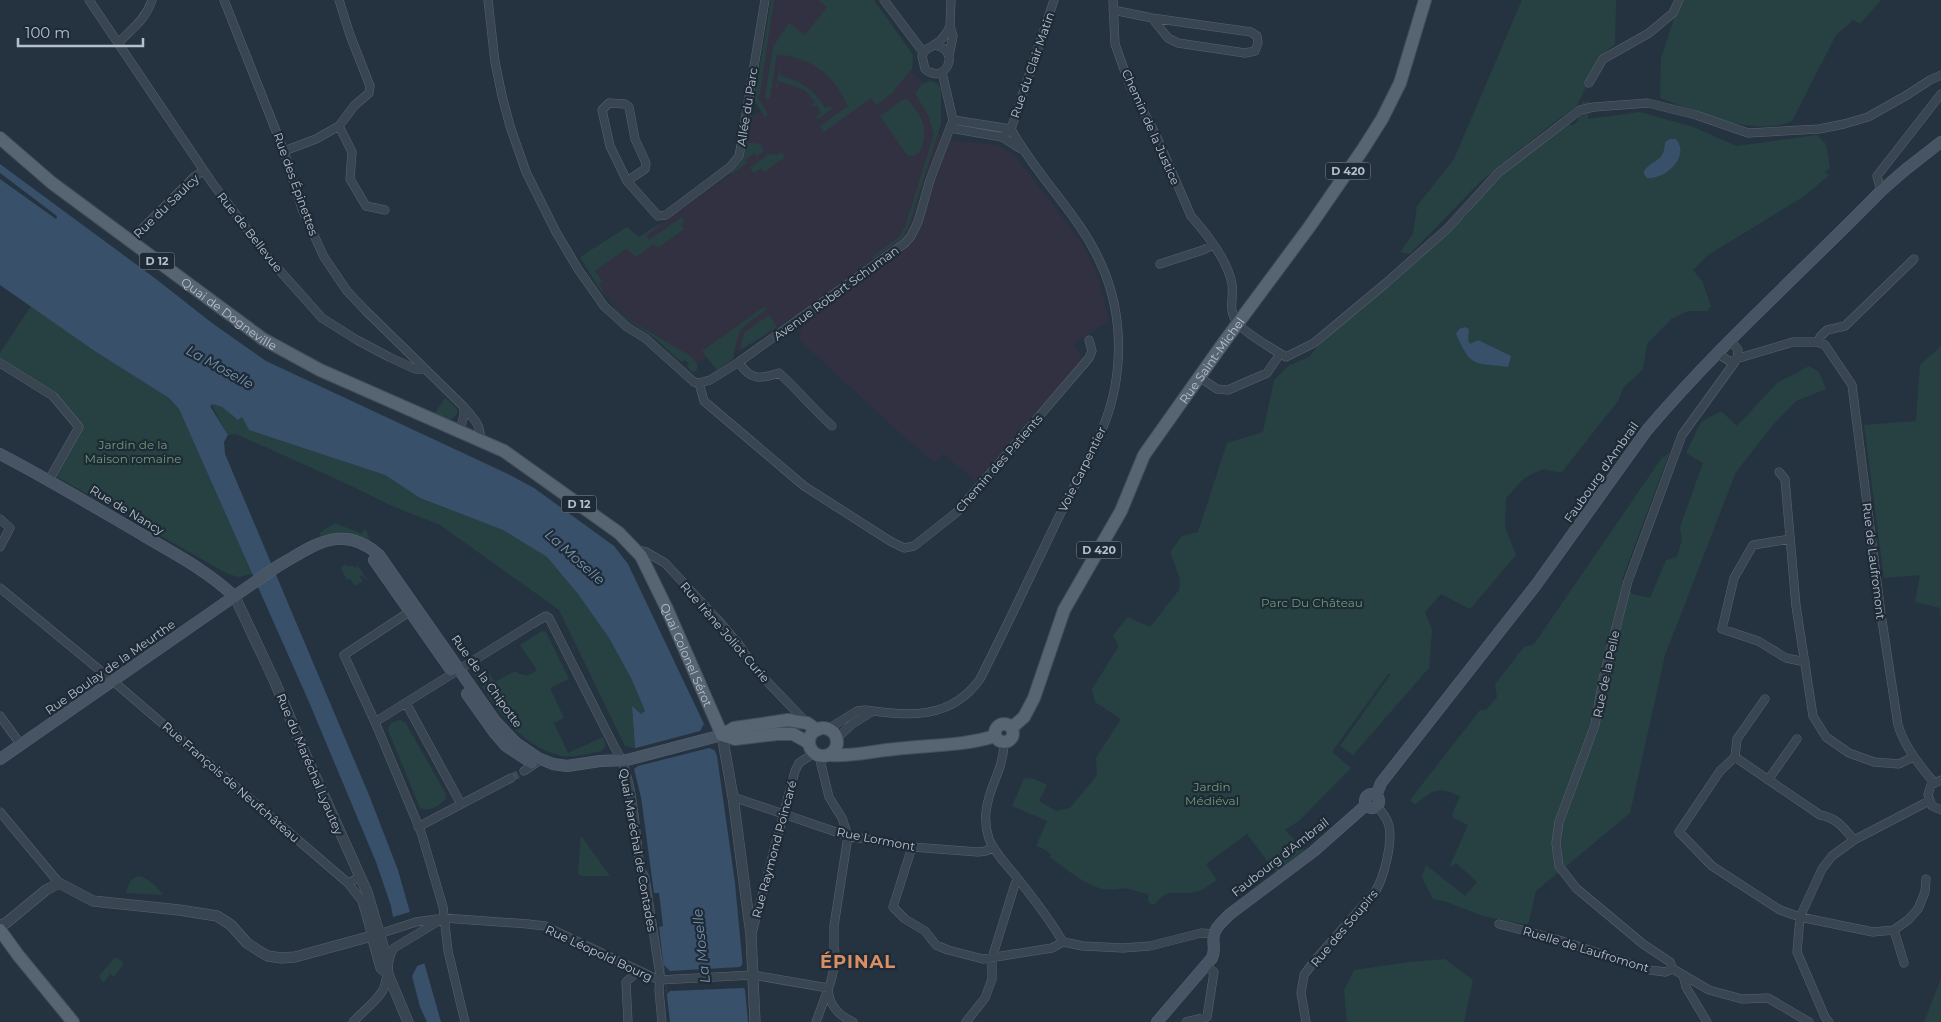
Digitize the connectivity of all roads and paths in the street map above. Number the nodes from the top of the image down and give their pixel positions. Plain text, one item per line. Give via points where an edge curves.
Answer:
1 (89, 0) edge
2 (152, 0) edge
3 (224, 0) edge
4 (339, 0) edge
5 (488, 0) edge
6 (765, 0) edge
7 (884, 0) edge
8 (951, 0) edge
9 (1054, 0) edge
10 (1113, 0) edge
11 (1425, 0) edge
12 (1679, 0) edge
13 (1113, 10) junction
14 (1152, 18) junction
15 (950, 26) junction
16 (118, 42) junction
17 (936, 45) junction
18 (923, 52) junction
19 (949, 56) junction
20 (942, 72) junction
21 (1941, 75) edge
22 (1589, 83) dead end
23 (1941, 94) edge
24 (951, 124) junction
25 (339, 126) junction
26 (1011, 129) junction
27 (1002, 137) junction
28 (0, 138) edge
29 (1939, 147) edge
30 (1022, 150) junction
31 (284, 151) junction
32 (203, 171) junction
33 (626, 181) junction
34 (1881, 192) junction
35 (385, 210) dead end
36 (130, 241) junction
37 (1212, 246) junction
38 (1914, 259) dead end
39 (1160, 264) dead end
40 (1237, 324) junction
41 (1089, 340) dead end
42 (1731, 341) junction
43 (1818, 342) junction
44 (1280, 354) junction
45 (1718, 354) junction
46 (1737, 355) junction
47 (739, 362) junction
48 (0, 363) edge
49 (423, 369) junction
50 (1199, 377) junction
51 (699, 383) junction
52 (464, 407) junction
53 (832, 426) dead end
54 (459, 432) junction
55 (480, 441) junction
56 (0, 454) edge
57 (1779, 472) dead end
58 (49, 480) junction
59 (0, 519) edge
60 (1790, 538) junction
61 (0, 547) edge
62 (637, 550) junction
63 (0, 588) edge
64 (235, 596) junction
65 (413, 609) junction
66 (1805, 662) junction
67 (457, 671) junction
68 (113, 681) junction
69 (1765, 699) dead end
70 (406, 702) junction
71 (873, 711) junction
72 (0, 716) edge
73 (374, 722) junction
74 (722, 735) junction
75 (1000, 739) junction
76 (1797, 739) dead end
77 (822, 743) junction
78 (21, 745) junction
79 (1735, 757) junction
80 (1913, 757) junction
81 (0, 759) edge
82 (627, 759) junction
83 (538, 762) junction
84 (524, 770) tunnel mouth
85 (512, 778) tunnel mouth
86 (1768, 780) junction
87 (1938, 781) edge
88 (733, 797) junction
89 (1929, 801) junction
90 (1373, 802) junction
91 (460, 804) junction
92 (1941, 810) edge
93 (0, 812) edge
94 (784, 814) junction
95 (418, 827) junction
96 (848, 836) junction
97 (1854, 840) junction
98 (912, 847) junction
99 (993, 847) junction
100 (360, 878) junction
101 (1926, 879) dead end
102 (1019, 880) junction
103 (59, 883) junction
104 (348, 883) junction
105 (1800, 917) junction
106 (444, 918) junction
107 (1499, 924) dead end
108 (0, 925) edge
109 (0, 930) edge
110 (1894, 930) junction
111 (1214, 934) junction
112 (376, 935) junction
113 (751, 935) junction
114 (1063, 942) junction
115 (992, 958) junction
116 (1904, 963) dead end
117 (1206, 966) junction
118 (1673, 969) junction
119 (638, 971) junction
120 (388, 974) junction
121 (1683, 975) junction
122 (748, 976) junction
123 (662, 981) junction
124 (828, 988) junction
125 (1159, 1021) edge
126 (72, 1022) edge
127 (353, 1022) edge
128 (408, 1022) edge
129 (465, 1022) edge
130 (628, 1022) edge
131 (662, 1022) edge
132 (755, 1022) edge
133 (816, 1022) edge
134 (852, 1022) edge
135 (966, 1022) edge
136 (1186, 1022) edge
137 (1306, 1022) edge
138 (1707, 1022) edge
139 (1809, 1022) edge
140 (1829, 1022) edge

1 - 16 street, Rue de Bellevue
2 - 16 street via 138,25
3 - 31 street, Rue des Épinettes
4 - 25 street via 370,89
5 - 51 street via 502,96 526,172 543,208 578,269 604,306 688,378
6 - 33 street, Allée du Parc via 740,151 735,160 662,216 658,216
7 - 18 street
8 - 15 street
9 - 26 street, Rue du Clair Matin
10 - 13 street, Chemin de la Justice
11 - 40 main road, Rue Saint-Michel / D 420 via 1400,83 1382,119 1310,226
12 - 22 street via 1673,13 1649,33 1604,59
13 - 14 street
13 - 37 street, Chemin de la Justice via 1115,44 1130,86 1191,216
14 - 14 street via 1251,32 1257,36 1258,43 1255,51 1246,54 1178,43 1168,38
15 - 17 street
15 - 19 street via 953,36
16 - 32 street, Rue de Bellevue
17 - 18 street
17 - 19 street via 947,51
18 - 20 street via 921,61 925,69 932,73
19 - 20 street via 949,64
20 - 24 street
21 - 44 street via 1868,117 1819,129 1748,132 1648,103 1580,110 1498,173 1448,228 1314,343 1286,357
23 - 34 street via 1877,176
24 - 26 street
24 - 27 street, Voie Carpentier
24 - 47 street, Avenue Robert Schuman via 918,222 905,244
25 - 31 street
25 - 35 street via 352,152 350,179 366,206
26 - 27 street
26 - 30 street, Voie Carpentier
27 - 30 street, Voie Carpentier
28 - 36 main road, Quai de Dogneville / D 12 via 52,183
29 - 34 main road, Faubourg d'Ambrail via 1904,170
30 - 71 street, Voie Carpentier via 1086,234 1102,265 1117,320 1119,356 1114,392 1106,417 980,679 967,696 948,708 928,713
31 - 49 street, Rue des Épinettes via 302,209 328,263 347,291
32 - 36 street, Rue du Saulcy
32 - 49 street, Rue de Bellevue via 272,262 322,318 389,357 415,369
33 - 33 street, Allée du Parc via 645,169 646,162 635,139 629,107 609,102 602,110 608,138
34 - 42 main road, Faubourg d'Ambrail
36 - 54 main road, Quai de Dogneville / D 12 via 263,339 287,353
37 - 39 street
37 - 40 street, Chemin de la Justice via 1227,267 1232,286 1231,313
38 - 43 street via 1845,326 1827,330
40 - 44 street
40 - 50 main road, Rue Saint-Michel / D 420
41 - 51 street, Chemin des Patients via 1092,351 1089,358 957,512 922,542 904,548 804,486 704,401
42 - 45 main road, Faubourg d'Ambrail
42 - 46 street
43 - 46 street via 1793,342 1746,356
43 - 80 street, Rue de Laufromont via 1825,345 1852,385 1898,725
44 - 50 street via 1267,373 1228,390 1218,389
45 - 46 street via 1729,361
45 - 90 main road, Faubourg d'Ambrail via 1647,430 1547,571 1381,783
46 - 118 street, Rue de la Pelle via 1682,436 1628,580 1595,725 1559,822 1556,843 1559,866 1576,888 1642,944 1670,962
47 - 51 street, Avenue Robert Schuman
47 - 53 street via 756,377 779,373
48 - 58 street via 54,396 79,426
49 - 52 street, Rue de Bellevue
50 - 75 main road, Rue Saint-Michel / D 420 via 1144,456 1116,519 1064,610 1034,698 1024,717 1011,727 999,725 996,728
52 - 54 street
52 - 55 street, Rue de Bellevue via 477,423
54 - 55 main road, Quai Colonel Sérot / D 12
55 - 62 main road, Quai Colonel Sérot / D 12 via 504,451 530,469 619,533
56 - 58 main road, Rue de Nancy
57 - 60 street via 1785,479
58 - 64 main road, Rue de Nancy via 193,565
59 - 61 street via 10,528
60 - 66 street
60 - 66 street via 1754,545 1734,578 1722,629 1758,642 1786,658
62 - 74 main road, Quai Colonel Sérot / D 12
62 - 77 street, Rue Irène Joliot Curie via 665,563
63 - 68 street, Rue François de Neufchâteau
64 - 65 main road, Rue de la Chipotte via 291,558 344,546 366,552 375,560
64 - 68 main road, Rue Boulay de la Meurthe
64 - 100 street, Rue du Maréchal Lyautey
65 - 67 main road, Rue de la Chipotte
65 - 73 street via 344,655
66 - 80 street via 1813,716 1826,737 1849,753 1874,762 1899,764
67 - 70 street
67 - 82 street, Quai Maréchal de Contades via 546,616 615,748
67 - 83 main road, Rue de la Chipotte via 506,746
68 - 78 main road, Rue Boulay de la Meurthe
68 - 104 street, Rue François de Neufchâteau
69 - 79 street via 1737,739
70 - 73 street
70 - 91 street
71 - 77 street
71 - 77 street, Voie Carpentier via 857,711
72 - 78 street
73 - 95 street
74 - 77 main road via 735,739 793,734
74 - 77 main road via 734,728 788,720
74 - 82 main road, Rue de la Chipotte
74 - 88 street, Quai Colonel Sérot / D 12
75 - 77 main road via 847,756
75 - 99 street via 1004,754 988,800 985,822
76 - 86 street
77 - 94 street, Rue Raymond Poincaré via 794,771
77 - 96 street via 829,797 840,812
78 - 81 main road, Rue Boulay de la Meurthe
79 - 86 street
79 - 105 street via 1720,771 1679,832 1712,866 1780,910
80 - 87 street, Rue de Laufromont
82 - 83 main road, Rue de la Chipotte via 566,773
82 - 123 street, Quai Maréchal de Contades via 640,868 645,878
83 - 84 street
85 - 91 street
86 - 97 street via 1820,815 1839,822
87 - 89 street via 1929,790
88 - 94 street, Rue Lormont
88 - 113 street, Quai Colonel Sérot / D 12
89 - 92 street
89 - 97 street
90 - 111 main road, Faubourg d'Ambrail via 1230,914
90 - 137 street, Rue des Soupirs via 1388,823 1389,830 1381,881 1304,975 1301,993
91 - 95 street
93 - 103 street
94 - 96 street, Rue Lormont
94 - 113 street, Rue Raymond Poincaré
95 - 106 street
96 - 98 street, Rue Lormont
96 - 124 street via 834,926 836,958
97 - 105 street via 1832,856 1822,869
98 - 99 street, Rue Lormont via 978,852
98 - 115 street via 893,907 936,945 984,959
99 - 102 street
100 - 104 street
100 - 112 street, Rue du Maréchal Lyautey via 367,892
101 - 110 street via 1918,909
102 - 114 street
102 - 115 street
103 - 108 street
103 - 112 street via 93,901 217,916 231,925 247,944 268,956 295,958
104 - 112 street, Rue François de Neufchâteau via 362,901
105 - 110 street via 1873,932
105 - 140 street via 1797,952
106 - 112 street, Rue Léopold Bourg via 416,922
106 - 119 street, Rue Léopold Bourg via 545,926
106 - 120 street via 394,948 390,953
106 - 129 street via 448,951
107 - 118 street, Ruelle de Laufromont via 1650,970 1665,972
109 - 126 main road
110 - 116 street
111 - 114 street via 1201,933 1134,947 1083,946
111 - 117 main road via 1215,953
112 - 120 street, Rue du Maréchal Lyautey via 386,956
113 - 122 street, Quai Colonel Sérot / D 12
114 - 115 street via 1052,948
115 - 135 street via 992,978 980,1006
117 - 125 main road
117 - 136 street via 1214,972 1208,1016
118 - 121 street, Rue de la Pelle
119 - 123 street, Rue Léopold Bourg
119 - 130 street via 626,982
120 - 127 street via 382,991
120 - 128 street, Rue du Maréchal Lyautey
121 - 138 street via 1686,987
121 - 139 street, Rue de la Pelle via 1709,990 1742,999 1768,998
122 - 123 street
122 - 124 street
122 - 132 street, D 12
123 - 131 street, Quai Maréchal de Contades
124 - 133 street
124 - 134 street via 836,1011

